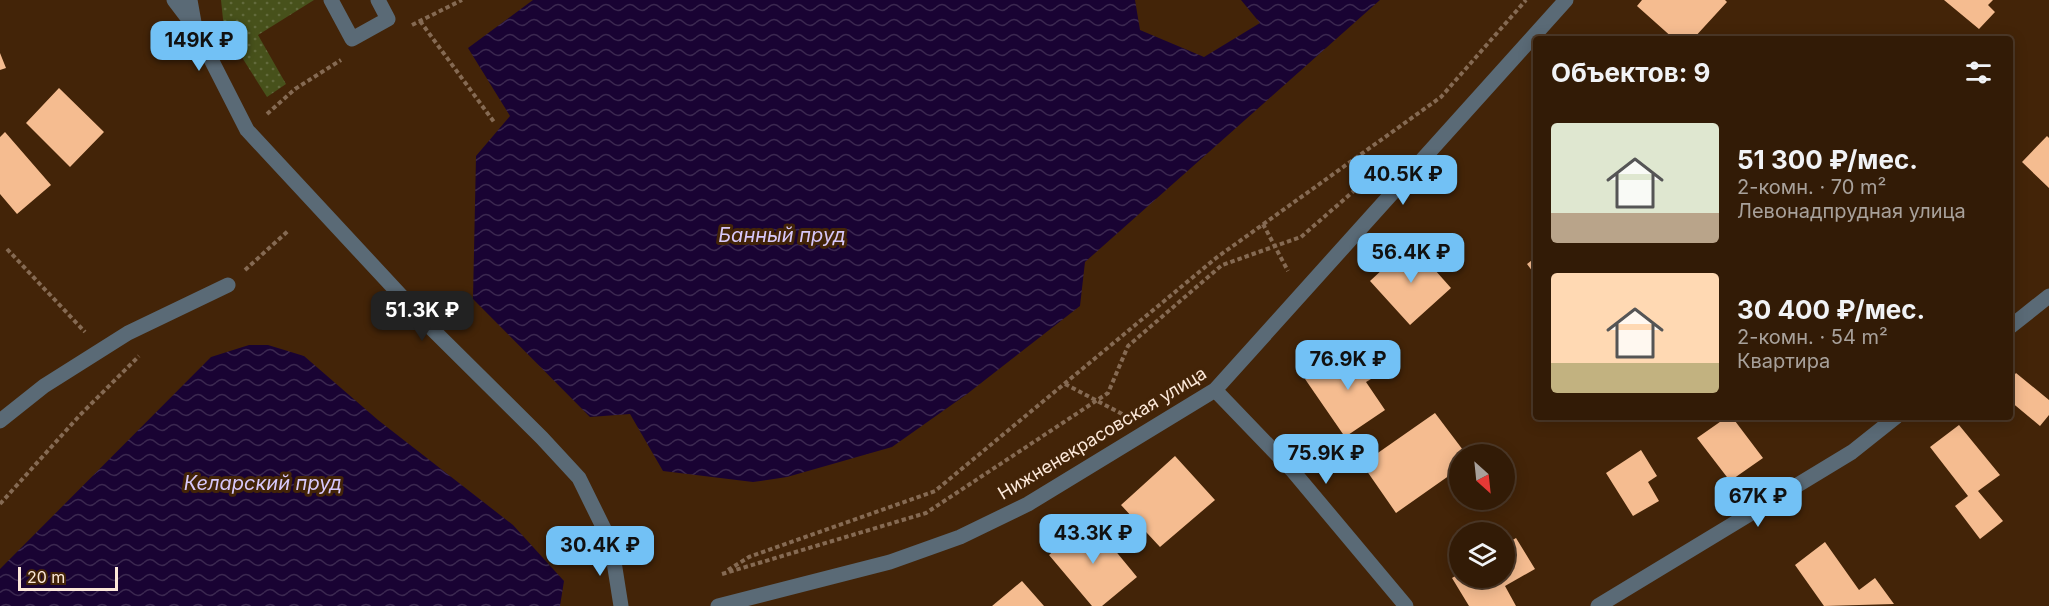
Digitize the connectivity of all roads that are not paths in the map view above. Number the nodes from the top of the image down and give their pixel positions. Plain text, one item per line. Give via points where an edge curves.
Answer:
1 (174, 0) edge
2 (190, 0) edge
3 (331, 0) edge
4 (378, 0) edge
5 (1566, 0) edge
6 (195, 28) junction
7 (1534, 36) edge
8 (1533, 37) edge
9 (228, 285) road end
10 (2049, 296) edge
11 (2013, 325) edge
12 (1215, 390) junction
13 (1892, 420) edge
14 (0, 421) edge
15 (621, 606) edge
16 (718, 606) edge
17 (1406, 606) edge
18 (1598, 606) edge

1 - 6 street
2 - 6 street
3 - 4 street via 352,39 388,19
5 - 7 street, Нижненекрасовская улица
6 - 15 street via 247,130 431,328 579,478 611,543
8 - 12 street, Нижненекрасовская улица
9 - 14 street via 128,333 44,387
10 - 11 street
12 - 16 street, Нижненекрасовская улица via 1028,504 960,537 890,562
12 - 17 street via 1292,470
13 - 18 street via 1852,452

